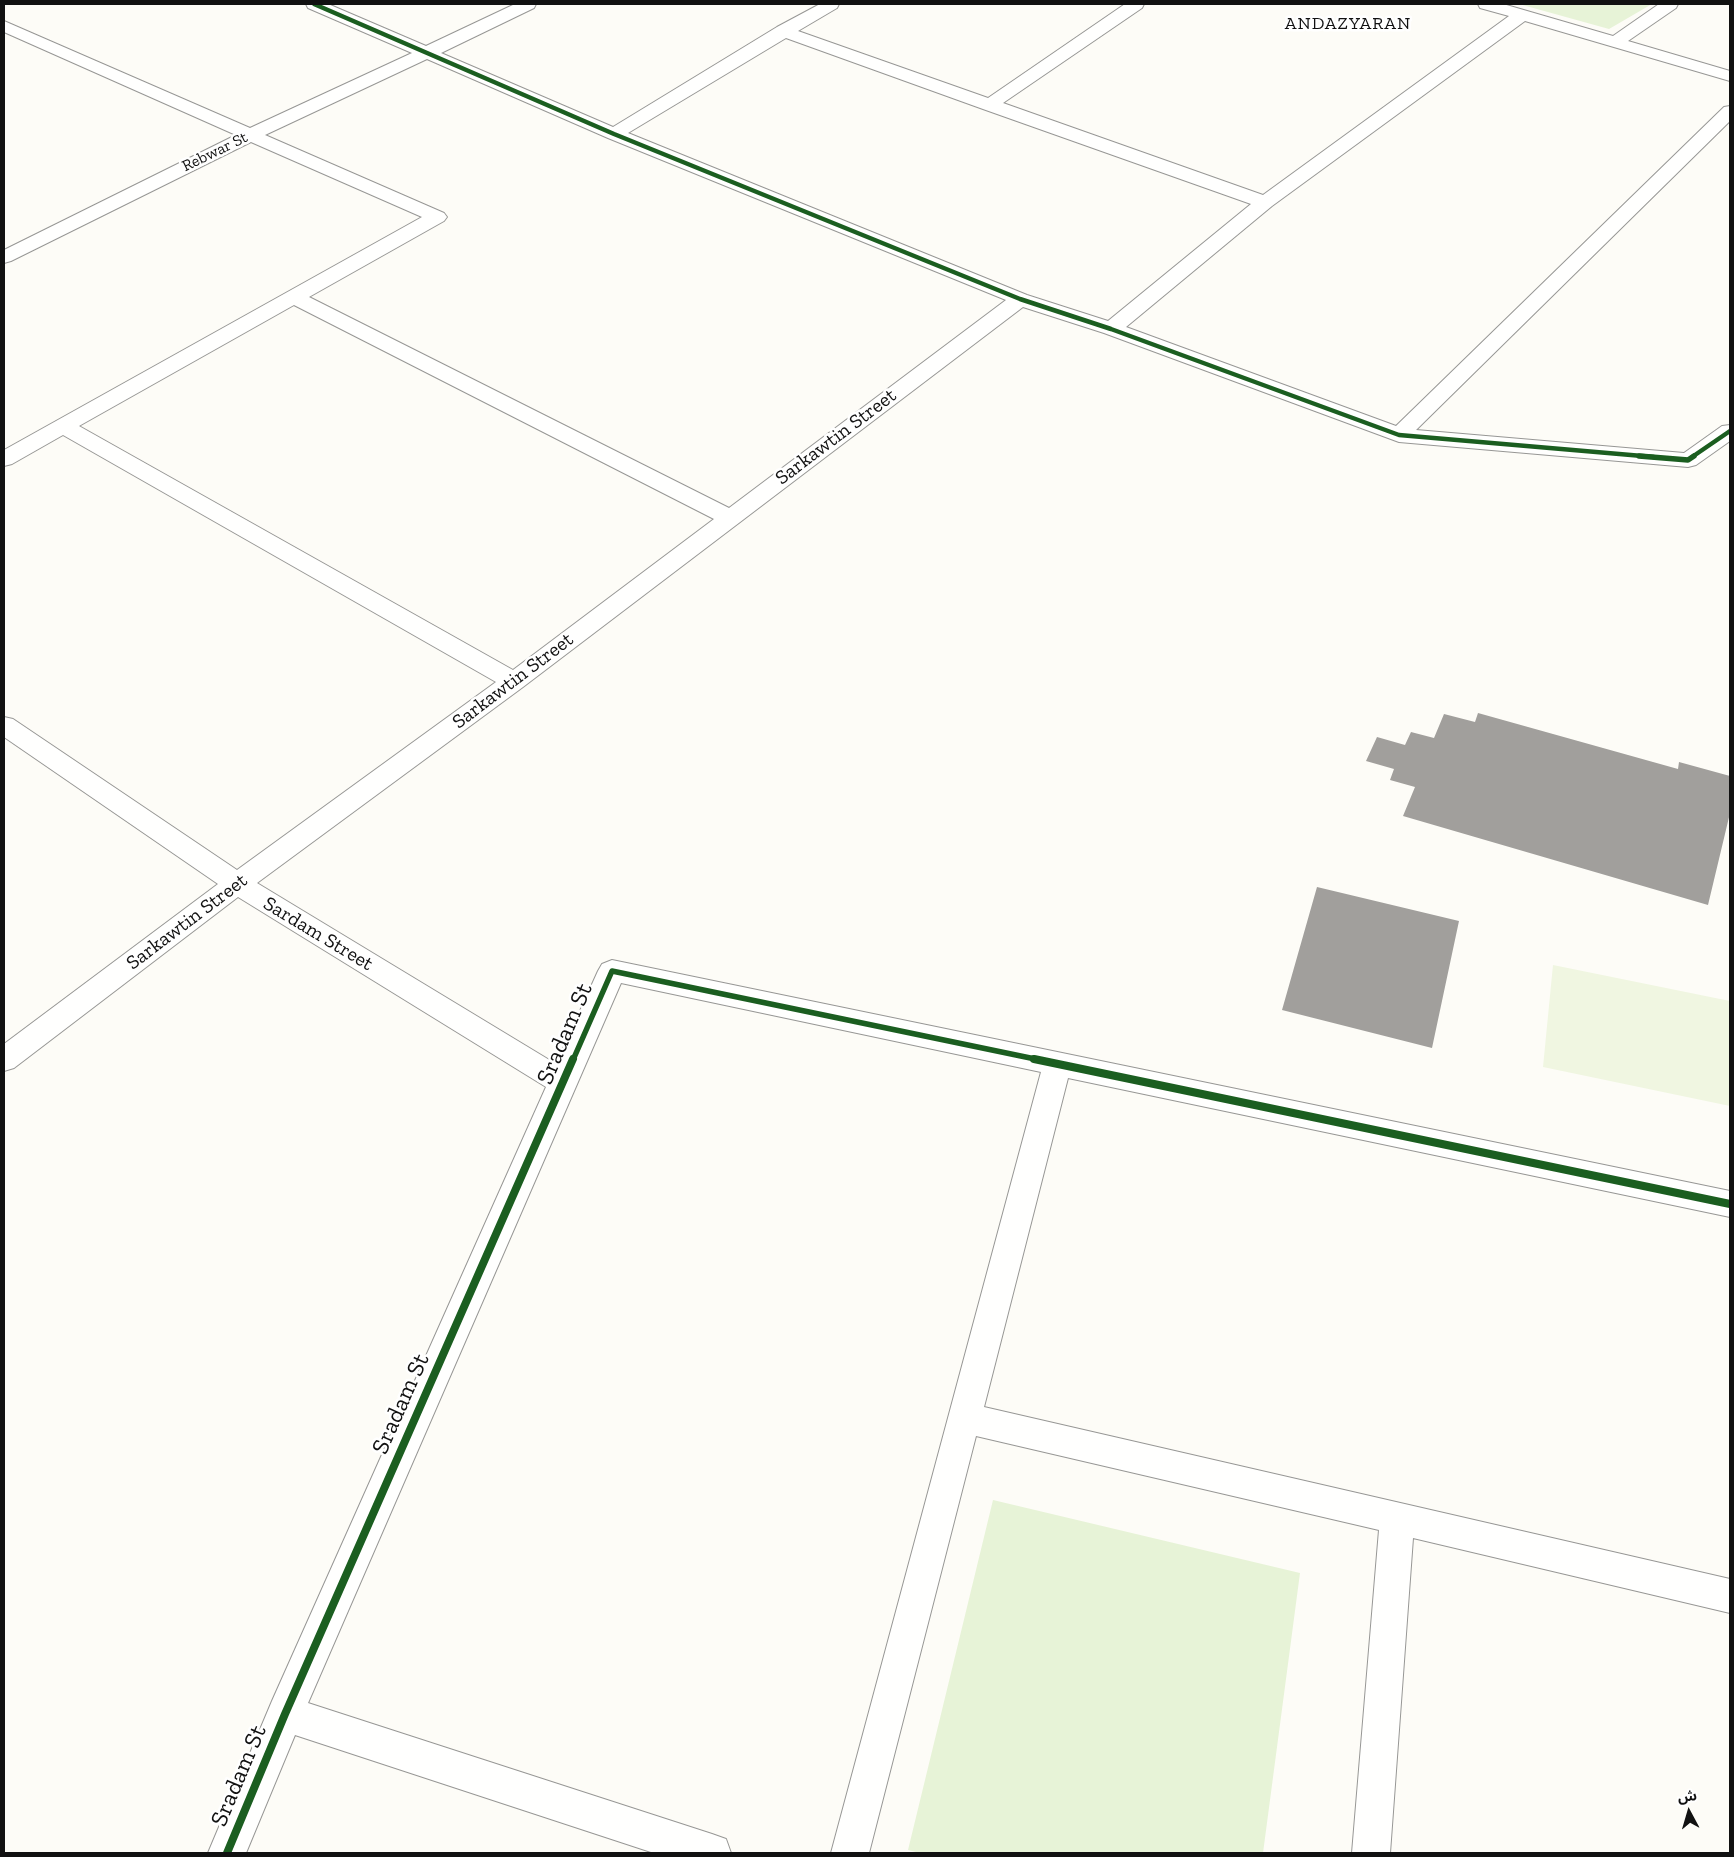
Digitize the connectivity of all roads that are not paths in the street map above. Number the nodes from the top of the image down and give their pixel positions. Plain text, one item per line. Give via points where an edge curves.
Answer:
1 (314, 4) edge
2 (528, 4) edge
3 (831, 4) edge
4 (1136, 4) edge
5 (1486, 4) edge
6 (1670, 4) edge
7 (1522, 15) junction
8 (4, 26) edge
9 (783, 31) junction
10 (1615, 42) junction
11 (428, 52) junction
12 (1730, 76) edge
13 (989, 104) junction
14 (1730, 111) edge
15 (252, 134) junction
16 (614, 134) junction
17 (1265, 202) junction
18 (4, 257) edge
19 (294, 297) junction
20 (1020, 299) junction
21 (1112, 329) junction
22 (62, 426) junction
23 (1730, 430) edge
24 (1399, 435) junction
25 (4, 459) edge
26 (729, 517) junction
27 (514, 681) junction
28 (4, 725) edge
29 (237, 884) junction
30 (4, 1060) edge
31 (1057, 1065) junction
32 (564, 1083) junction
33 (1730, 1204) edge
34 (965, 1418) junction
35 (1397, 1518) junction
36 (1730, 1596) edge
37 (285, 1714) junction
38 (227, 1853) edge
39 (712, 1853) edge
40 (850, 1853) edge
41 (1371, 1853) edge

1 - 11 street
2 - 11 street, Rebwar St
3 - 9 street
4 - 13 street
5 - 7 street
6 - 10 street
7 - 10 street
7 - 17 street
8 - 15 street
9 - 13 street
9 - 16 street
10 - 12 street
11 - 15 street, Rebwar St
11 - 16 street
13 - 17 street
14 - 24 street
15 - 18 street, Rebwar St
15 - 19 street via 437,217
16 - 20 street
17 - 21 street
19 - 22 street
19 - 26 street
20 - 21 street
20 - 26 street, Sarkawtin Street
21 - 24 street
22 - 25 street
22 - 27 street
23 - 24 street via 1688,460
26 - 27 street, Sarkawtin Street
27 - 29 street, Sarkawtin Street
28 - 29 street, Sardam Street
29 - 30 street, Sarkawtin Street
29 - 32 street, Sardam Street
31 - 32 street, Sradam St via 612,971
31 - 33 street
31 - 34 street
32 - 37 street, Sradam St
34 - 35 street
34 - 40 street
35 - 36 street
35 - 41 street
37 - 38 street, Sradam St
37 - 39 street

